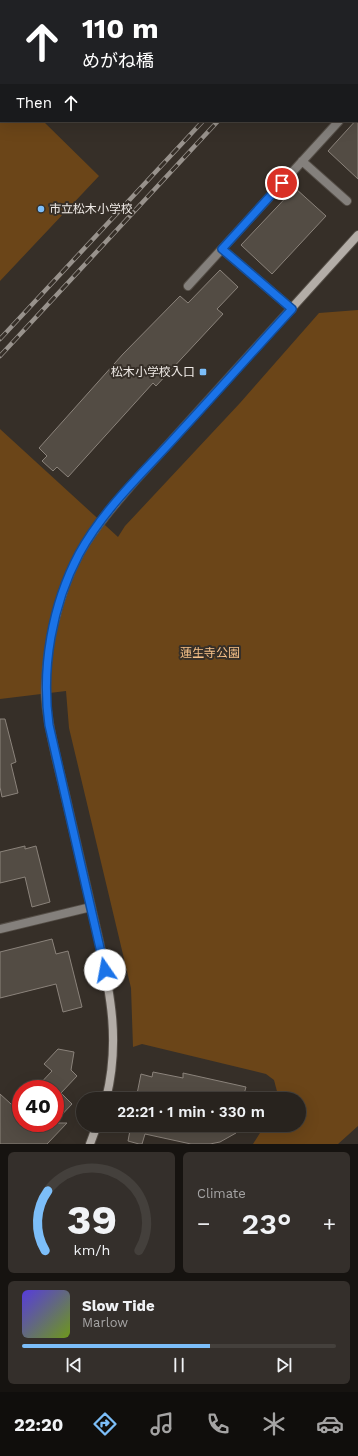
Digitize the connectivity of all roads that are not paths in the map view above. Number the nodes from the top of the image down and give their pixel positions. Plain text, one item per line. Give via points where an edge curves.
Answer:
1 (338, 122) edge
2 (302, 161) junction
3 (347, 201) dead end
4 (358, 235) edge
5 (222, 249) junction
6 (188, 286) dead end
7 (292, 309) junction
8 (91, 907) junction
9 (0, 929) edge
10 (107, 1092) edge
11 (94, 1132) edge
12 (90, 1144) edge

1 - 2 lane
2 - 3 lane
2 - 5 lane
4 - 7 street
5 - 6 lane
5 - 7 lane
7 - 8 street via 106,515 79,554 57,612 51,642 46,701 50,733
8 - 9 lane
8 - 10 street via 108,983 114,1028
11 - 12 street

